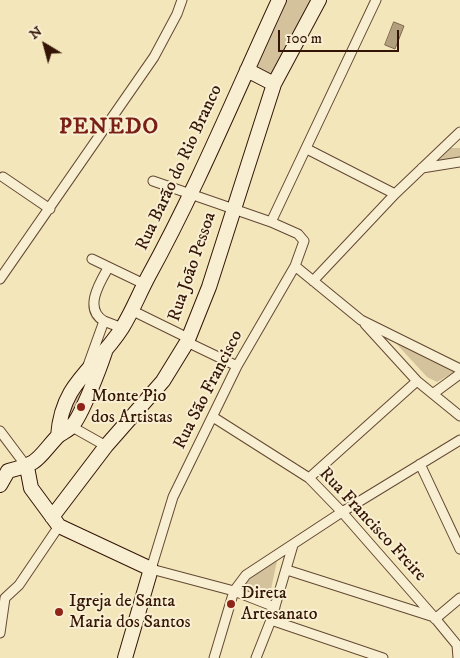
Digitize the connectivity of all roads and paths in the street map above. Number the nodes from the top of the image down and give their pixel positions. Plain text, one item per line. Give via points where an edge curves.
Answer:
1 (182, 0) edge
2 (279, 0) edge
3 (319, 0) edge
4 (376, 0) edge
5 (246, 70) junction
6 (274, 84) junction
7 (460, 132) edge
8 (460, 145) edge
9 (448, 146) junction
10 (307, 149) junction
11 (460, 162) edge
12 (422, 168) junction
13 (3, 177) dead end
14 (153, 181) dead end
15 (395, 194) junction
16 (190, 196) junction
17 (233, 208) junction
18 (50, 209) junction
19 (271, 222) junction
20 (92, 259) dead end
21 (295, 266) junction
22 (108, 268) junction
23 (0, 279) edge
24 (313, 281) junction
25 (144, 284) junction
26 (131, 310) junction
27 (361, 320) junction
28 (104, 321) junction
29 (122, 328) junction
30 (188, 340) junction
31 (106, 347) junction
32 (237, 366) junction
33 (460, 369) edge
34 (85, 372) junction
35 (460, 374) edge
36 (417, 381) junction
37 (434, 394) junction
38 (460, 416) edge
39 (213, 417) junction
40 (59, 421) junction
41 (72, 427) junction
42 (1, 435) edge
43 (58, 436) junction
44 (460, 440) edge
45 (106, 446) junction
46 (420, 464) junction
47 (27, 467) junction
48 (309, 478) junction
49 (0, 485) edge
50 (342, 512) junction
51 (56, 521) junction
52 (294, 545) junction
53 (460, 549) edge
54 (151, 569) junction
55 (287, 570) junction
56 (234, 591) junction
57 (3, 596) edge
58 (460, 598) edge
59 (275, 606) junction
60 (435, 618) junction
61 (271, 620) junction
62 (0, 627) edge
63 (372, 656) edge
64 (124, 658) edge
65 (214, 658) edge
66 (256, 658) edge
67 (383, 658) edge
68 (458, 658) edge

1 - 18 street via 154,57
2 - 5 main road, Rua Barão do Rio Branco
3 - 6 main road, Rua João Pessoa
4 - 10 street
5 - 6 main road
5 - 16 main road, Rua Barão do Rio Branco
6 - 17 main road, Rua João Pessoa
7 - 9 street
8 - 9 street
9 - 12 street
10 - 15 street
10 - 19 street
11 - 12 street
12 - 15 street
13 - 18 street
14 - 16 street
15 - 24 street
16 - 17 street via 196,195
16 - 25 main road, Rua Barão do Rio Branco
17 - 19 street
17 - 30 main road, Rua João Pessoa via 209,287
18 - 23 street
19 - 21 street, Rua São Francisco via 298,234 304,241
20 - 22 street
21 - 24 street
21 - 32 street, Rua São Francisco
22 - 25 street
22 - 28 street via 95,294 94,304 96,314
24 - 27 street
25 - 26 main road, Rua Barão do Rio Branco
26 - 29 main road, Rua Barão do Rio Branco
26 - 30 street
27 - 33 street
27 - 36 street
28 - 29 street
28 - 34 street
29 - 31 main road, Rua Barão do Rio Branco
30 - 32 street
30 - 45 main road, Rua João Pessoa via 163,381
31 - 34 main road, Rua Barão do Rio Branco
31 - 41 main road, Rua Barão do Rio Branco via 100,369
32 - 39 street, Rua São Francisco
34 - 40 main road, Rua Barão do Rio Branco via 65,400
35 - 37 street
36 - 37 street
36 - 48 street
37 - 38 street
39 - 48 street, Rua Francisco Freire
39 - 54 street, Rua São Francisco via 173,498
40 - 41 street
40 - 43 main road, Rua Barão do Rio Branco
41 - 43 main road
41 - 45 street
42 - 47 street
43 - 47 main road via 41,458
44 - 46 street
45 - 51 main road, Rua João Pessoa
46 - 50 street
46 - 53 street
47 - 49 main road via 8,471
47 - 51 main road via 31,488
48 - 50 street, Rua Francisco Freire
50 - 52 street
50 - 60 street, Rua Francisco Freire
51 - 54 main road
51 - 57 street via 19,585
52 - 55 street
52 - 56 street via 246,575
54 - 56 street
54 - 64 main road
55 - 59 street
55 - 60 street
56 - 59 street
56 - 65 street
57 - 62 street
58 - 60 street
59 - 61 street
60 - 68 street, Rua Francisco Freire via 456,645
61 - 63 street
61 - 66 street
63 - 67 street

